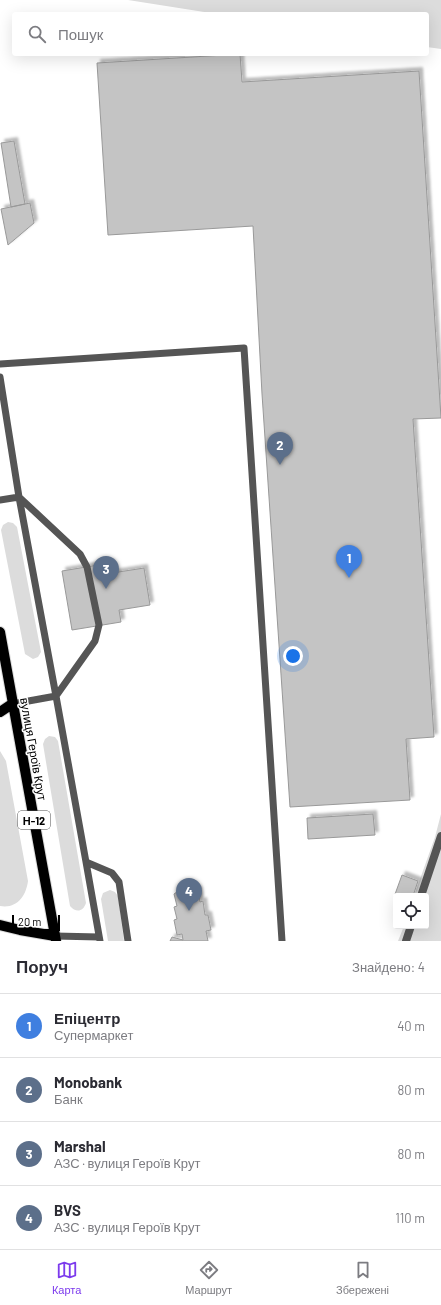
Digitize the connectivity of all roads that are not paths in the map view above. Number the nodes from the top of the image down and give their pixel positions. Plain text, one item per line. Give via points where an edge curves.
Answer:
1 (0, 364) edge
2 (0, 377) edge
3 (19, 497) junction
4 (0, 500) edge
5 (0, 632) edge
6 (56, 696) junction
7 (12, 704) junction
8 (0, 712) edge
9 (441, 836) edge
10 (86, 862) junction
11 (422, 893) edge
12 (0, 925) edge
13 (410, 929) edge
14 (56, 938) edge
15 (100, 939) edge
16 (128, 941) edge
17 (282, 941) edge
18 (406, 941) edge

1 - 17 lane via 244,348
2 - 3 lane
3 - 4 lane
3 - 6 lane
3 - 6 lane via 80,554 87,567 99,625 95,641
5 - 7 main road, вулиця Героїв Крут / Н-12
6 - 7 lane
6 - 10 lane
7 - 8 main road
7 - 14 main road, вулиця Героїв Крут / Н-12
9 - 11 street
10 - 15 lane
10 - 16 lane via 112,873 119,882
12 - 14 main road
13 - 18 street
14 - 15 lane

